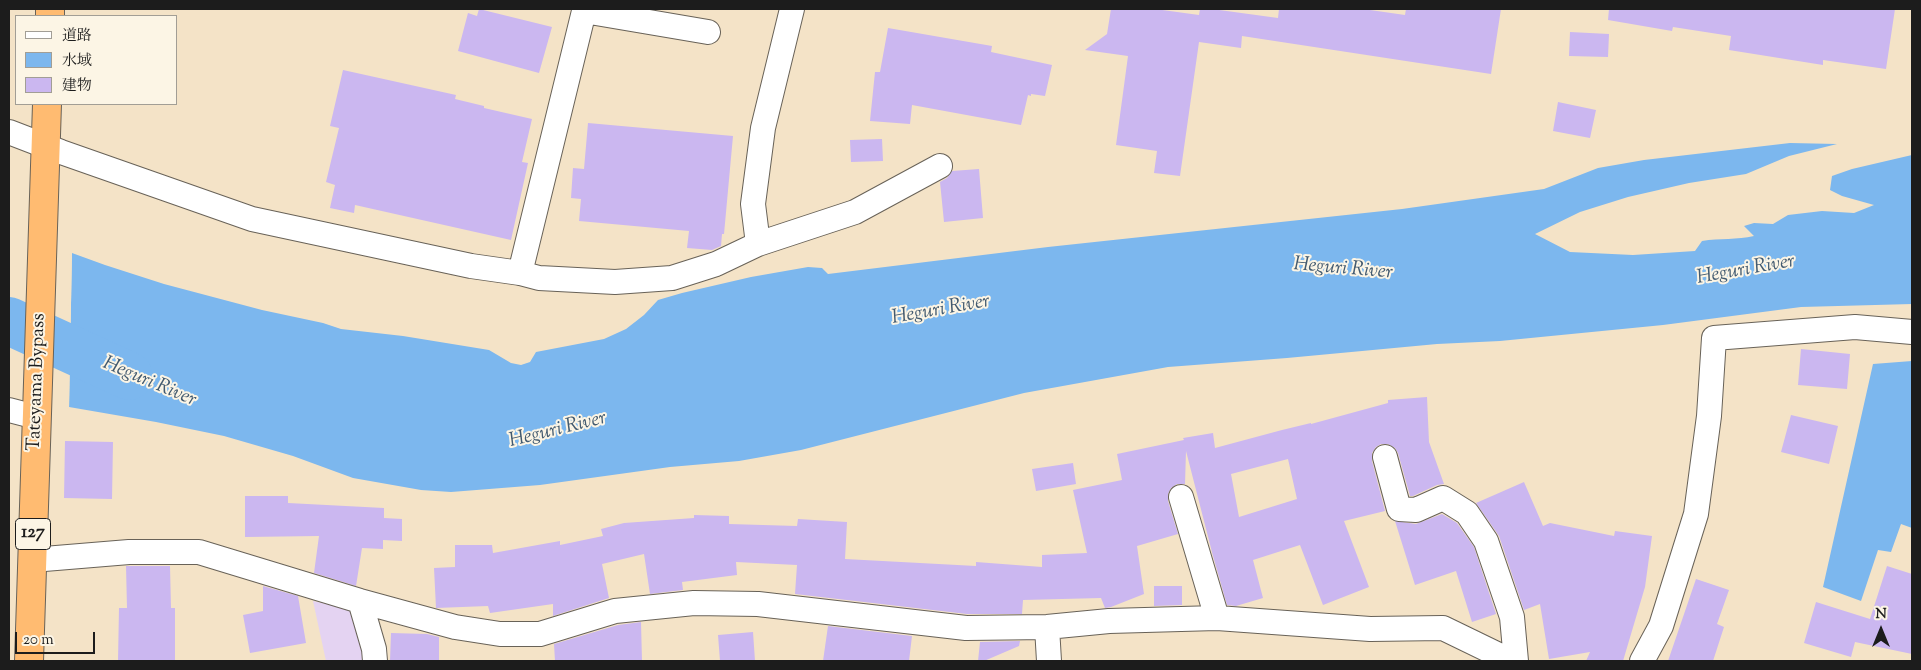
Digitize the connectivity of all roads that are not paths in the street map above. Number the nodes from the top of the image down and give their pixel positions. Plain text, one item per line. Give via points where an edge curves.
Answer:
1 (792, 9) edge
2 (708, 32) dead end
3 (47, 105) edge
4 (9, 132) edge
5 (46, 152) junction
6 (940, 166) dead end
7 (758, 244) junction
8 (520, 273) junction
9 (1912, 332) edge
10 (9, 410) edge
11 (37, 412) junction
12 (1385, 457) dead end
13 (1181, 497) dead end
14 (32, 560) junction
15 (360, 601) junction
16 (1217, 618) junction
17 (1046, 627) junction
18 (29, 661) edge
19 (375, 661) edge
20 (1049, 661) edge
21 (1511, 661) edge
22 (1516, 661) edge
23 (1642, 661) edge

1 - 7 street via 762,138 753,204
2 - 8 street via 584,11
3 - 5 highway, Tateyama Bypass / 127
4 - 5 street
5 - 8 street via 252,219 471,266
5 - 11 highway, Tateyama Bypass / 127
6 - 7 street via 855,212
7 - 8 street via 716,264 672,278 615,282 539,278
9 - 23 street via 1855,327 1714,338 1709,416 1696,514 1661,626
10 - 11 street
11 - 14 highway, Tateyama Bypass / 127
12 - 22 street via 1399,509 1416,510 1443,498 1467,513 1486,541 1512,616
13 - 16 street
14 - 15 street via 129,552 199,552
14 - 18 highway, Tateyama Bypass / 127
15 - 17 street via 455,627 500,634 540,634 615,611 694,603 758,604 966,628
15 - 19 street
16 - 17 street via 1109,621
16 - 21 street via 1370,629 1443,628
17 - 20 street

